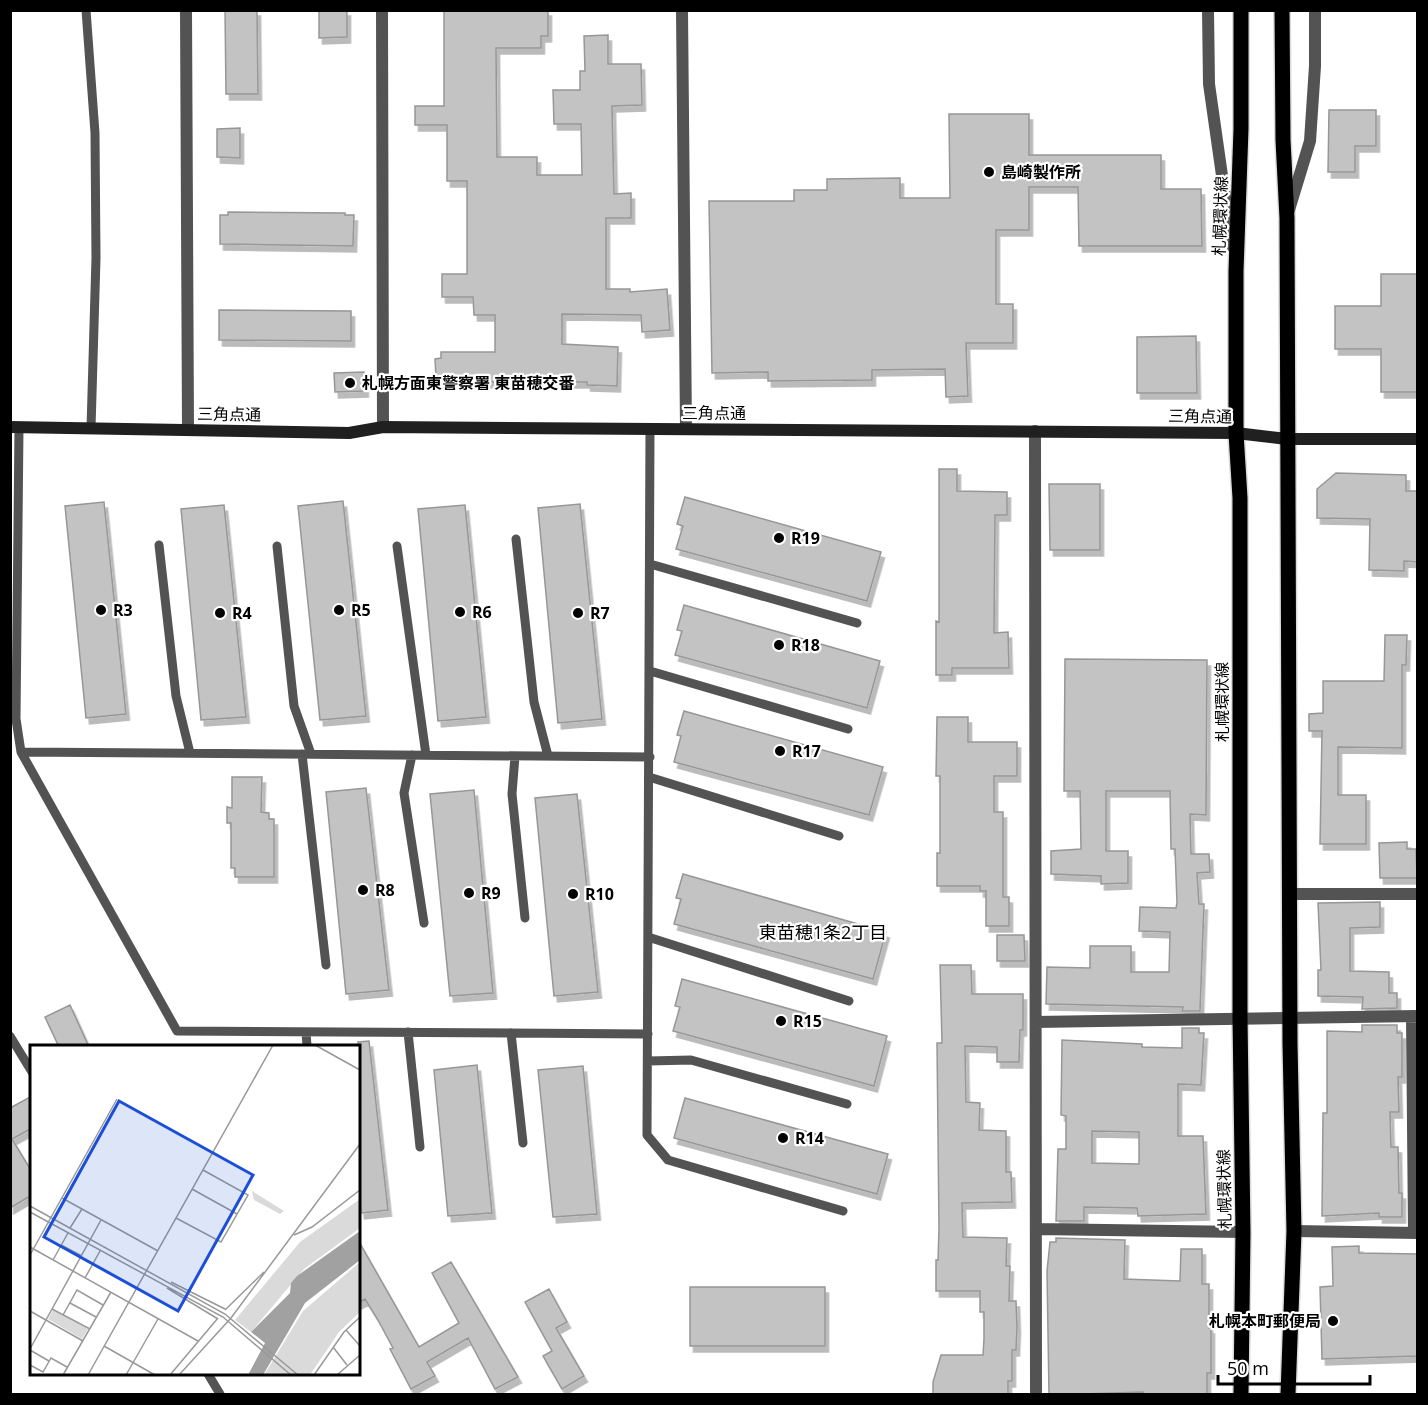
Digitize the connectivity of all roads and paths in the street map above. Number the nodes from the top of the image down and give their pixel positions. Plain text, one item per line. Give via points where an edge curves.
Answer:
1 (86, 10) edge
2 (186, 10) edge
3 (382, 10) edge
4 (682, 10) edge
5 (1208, 10) edge
6 (1241, 10) edge
7 (1282, 10) edge
8 (1315, 10) edge
9 (1287, 218) junction
10 (1236, 271) junction
11 (383, 427) junction
12 (15, 428) edge
13 (91, 428) junction
14 (188, 429) junction
15 (650, 429) junction
16 (686, 429) junction
17 (1035, 431) junction
18 (1236, 433) junction
19 (1287, 439) junction
20 (1418, 439) edge
21 (14, 524) edge
22 (516, 539) dead end
23 (159, 544) dead end
24 (277, 546) dead end
25 (397, 546) dead end
26 (650, 564) junction
27 (857, 622) dead end
28 (14, 629) edge
29 (650, 670) junction
30 (13, 719) edge
31 (848, 729) dead end
32 (21, 752) junction
33 (190, 753) junction
34 (307, 754) junction
35 (412, 755) junction
36 (426, 755) junction
37 (515, 756) junction
38 (548, 756) junction
39 (650, 757) junction
40 (649, 777) junction
41 (839, 836) dead end
42 (1290, 894) junction
43 (1418, 894) edge
44 (525, 918) dead end
45 (424, 923) dead end
46 (648, 937) junction
47 (326, 965) dead end
48 (849, 1001) dead end
49 (1414, 1016) edge
50 (1240, 1018) junction
51 (1291, 1018) junction
52 (1036, 1022) junction
53 (306, 1032) junction
54 (408, 1032) junction
55 (511, 1033) junction
56 (648, 1034) junction
57 (10, 1036) edge
58 (307, 1045) edge
59 (648, 1061) junction
60 (30, 1069) edge
61 (847, 1104) dead end
62 (524, 1143) dead end
63 (420, 1147) dead end
64 (843, 1211) dead end
65 (1035, 1229) junction
66 (1294, 1231) junction
67 (1243, 1232) junction
68 (1416, 1233) edge
69 (209, 1375) edge
70 (220, 1395) edge
71 (1036, 1395) edge
72 (1241, 1395) edge
73 (1288, 1395) edge

1 - 13 lane via 95,133
2 - 14 street
3 - 11 street
4 - 16 street
5 - 10 street via 1209,84
6 - 10 main road, 札幌環状線
7 - 9 main road
8 - 9 street via 1310,141
9 - 19 main road
10 - 18 main road, 札幌環状線
11 - 14 street, 三角点通 via 348,433
11 - 15 street, 三角点通
12 - 13 street, 三角点通
12 - 21 lane
13 - 14 street, 三角点通
15 - 16 street, 三角点通
15 - 26 lane
16 - 17 street, 三角点通
17 - 18 street, 三角点通
17 - 52 street
18 - 19 street, 三角点通
18 - 50 main road, 札幌環状線 via 1240,498
19 - 20 street, 三角点通
19 - 42 main road
21 - 28 lane
22 - 38 lane via 534,702
23 - 33 lane via 176,696
24 - 34 lane via 294,706
25 - 36 lane
26 - 27 lane
26 - 29 lane
28 - 30 lane
29 - 31 lane
29 - 39 lane
30 - 32 lane
32 - 33 lane
32 - 53 lane via 177,1031
33 - 34 lane
34 - 35 lane
34 - 47 lane
35 - 36 lane
35 - 45 lane via 404,793
36 - 37 lane
37 - 38 lane
37 - 44 lane via 512,794
38 - 39 lane
39 - 40 lane
40 - 41 lane
40 - 46 lane
42 - 43 street
42 - 51 main road
46 - 48 lane
46 - 56 lane
49 - 51 street
49 - 68 street
50 - 51 street
50 - 52 street
50 - 67 main road, 札幌環状線
51 - 66 main road
52 - 65 street
53 - 54 lane
53 - 58 lane
54 - 55 lane
54 - 63 lane
55 - 56 lane
55 - 62 lane
56 - 59 lane
57 - 60 lane
59 - 61 lane via 691,1060
59 - 64 lane via 647,1135 669,1160
65 - 67 street
65 - 71 street
66 - 68 street
66 - 73 main road
67 - 72 main road, 札幌環状線
69 - 70 lane

